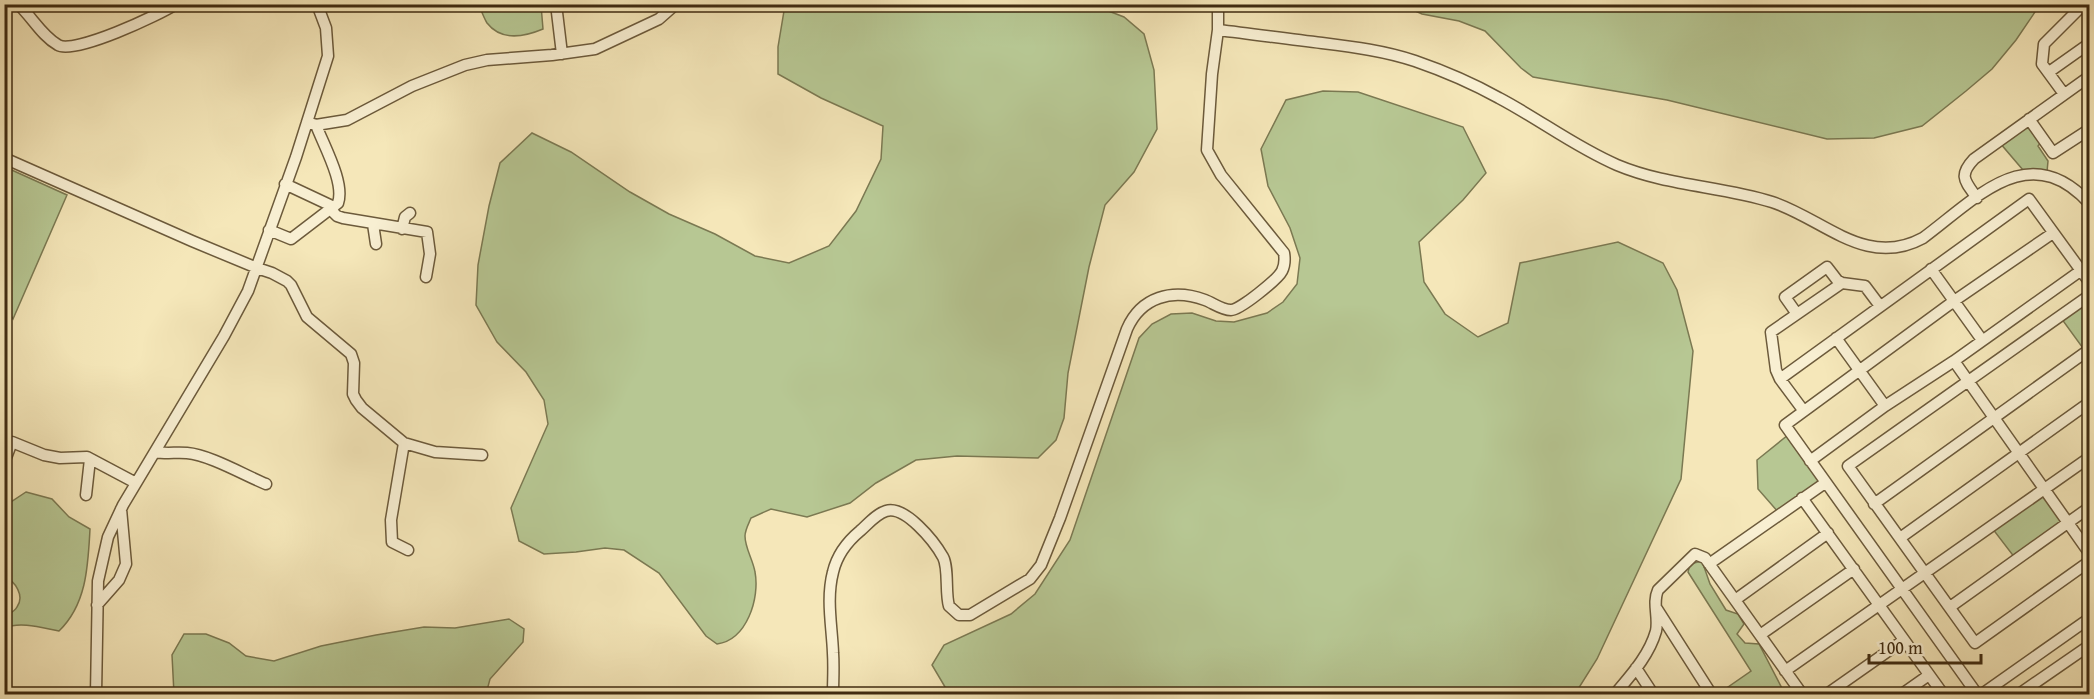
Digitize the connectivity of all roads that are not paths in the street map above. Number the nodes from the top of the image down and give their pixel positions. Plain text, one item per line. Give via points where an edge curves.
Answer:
1 (18, 4) edge
2 (176, 4) edge
3 (317, 4) edge
4 (556, 4) edge
5 (676, 4) edge
6 (1218, 4) edge
7 (2084, 4) edge
8 (1218, 30) junction
9 (2090, 43) edge
10 (562, 54) junction
11 (2049, 72) junction
12 (2090, 76) edge
13 (2064, 94) junction
14 (2029, 119) junction
15 (312, 123) junction
16 (2089, 129) edge
17 (4, 158) edge
18 (285, 184) junction
19 (1977, 198) junction
20 (2090, 204) edge
21 (332, 208) junction
22 (410, 213) dead end
23 (373, 224) junction
24 (402, 229) junction
25 (269, 230) junction
26 (2054, 233) junction
27 (376, 244) dead end
28 (2085, 267) edge
29 (257, 268) junction
30 (1931, 269) junction
31 (426, 278) dead end
32 (1842, 283) junction
33 (2090, 283) edge
34 (2090, 295) edge
35 (1954, 301) junction
36 (1880, 306) junction
37 (1797, 314) junction
38 (1836, 338) junction
39 (1982, 340) junction
40 (2090, 350) edge
41 (1954, 361) junction
42 (1860, 371) junction
43 (1780, 379) junction
44 (1968, 380) junction
45 (2090, 402) edge
46 (1885, 406) junction
47 (1803, 410) junction
48 (1994, 418) junction
49 (404, 443) junction
50 (155, 452) junction
51 (2019, 453) junction
52 (482, 455) dead end
53 (2090, 457) edge
54 (90, 459) junction
55 (1810, 460) junction
56 (4, 463) edge
57 (136, 483) junction
58 (1825, 483) junction
59 (266, 484) dead end
60 (2044, 489) junction
61 (86, 495) dead end
62 (1802, 498) junction
63 (1874, 504) junction
64 (2090, 507) edge
65 (121, 509) junction
66 (2068, 523) junction
67 (1828, 533) junction
68 (1900, 538) junction
69 (408, 550) dead end
70 (2090, 554) edge
71 (2090, 561) edge
72 (1709, 564) junction
73 (1854, 569) junction
74 (1924, 573) junction
75 (1901, 590) junction
76 (1735, 600) junction
77 (1880, 604) junction
78 (97, 605) junction
79 (1950, 607) junction
80 (1656, 609) junction
81 (2090, 618) edge
82 (1760, 635) junction
83 (1904, 640) junction
84 (2090, 645) edge
85 (2032, 659) junction
86 (1636, 668) junction
87 (1785, 671) junction
88 (1929, 675) junction
89 (2045, 677) junction
90 (1710, 692) dead end
91 (96, 694) edge
92 (833, 694) edge
93 (1615, 694) edge
94 (1653, 694) edge
95 (1802, 694) edge
96 (1827, 694) edge
97 (1902, 694) edge
98 (1943, 694) edge
99 (1977, 694) edge
100 (1982, 694) edge
101 (2019, 694) edge

1 - 2 street via 56,44 69,47 116,32
3 - 15 street via 326,27 328,56
4 - 10 street
5 - 10 street via 659,19 595,49
6 - 8 street
7 - 11 street via 2044,44 2042,64
8 - 19 street via 1364,49 1417,62 1499,98 1616,164 1662,180 1771,202 1864,245 1889,249 1912,244
8 - 92 street via 1207,150 1221,175 1284,253 1282,273 1235,309 1174,295 1160,297 1132,318 1041,565 1014,590 970,615 959,615 949,606 944,559 905,514 879,514 853,537 840,554 832,578 829,603
9 - 11 street
10 - 15 street via 465,65 412,86 347,120
11 - 13 street
12 - 13 street
13 - 14 street
14 - 16 street via 2053,153
14 - 19 street via 1965,169 1966,183
15 - 18 street
15 - 21 street via 341,190 338,203
17 - 29 street
18 - 21 street
18 - 25 street
19 - 20 street via 2006,180 2037,174 2060,179
21 - 23 street via 337,216
21 - 25 street via 291,239
22 - 24 street
23 - 24 street
23 - 27 street
24 - 31 street via 427,232 430,254
25 - 29 street
26 - 28 street
26 - 30 street via 2029,199
26 - 35 street
28 - 33 street
28 - 39 street
29 - 49 street via 287,281 308,317 351,354 356,400
29 - 50 street via 237,314
30 - 35 street
30 - 36 street
32 - 36 street via 1864,286
32 - 37 street
32 - 37 street via 1827,267 1785,297
34 - 44 street
35 - 39 street
35 - 42 street
36 - 38 street
37 - 43 street via 1771,332
38 - 42 street
38 - 43 street
39 - 41 street
40 - 48 street
41 - 44 street
41 - 46 street
42 - 46 street
42 - 47 street
43 - 47 street
44 - 48 street
44 - 63 street via 1848,466
45 - 51 street
46 - 55 street
47 - 55 street via 1785,425
48 - 51 street
48 - 63 street
49 - 52 street via 435,452
49 - 69 street via 391,520 392,542
50 - 57 street
50 - 59 street via 199,455
51 - 60 street
51 - 68 street
53 - 60 street
54 - 56 street via 44,455 12,442
54 - 57 street
54 - 61 street
55 - 58 street
57 - 65 street
58 - 62 street
58 - 75 street
60 - 66 street
60 - 74 street
62 - 67 street
62 - 72 street
63 - 68 street
64 - 66 street
65 - 78 street via 103,552
65 - 78 street via 126,564 119,580
66 - 70 street
66 - 79 street
67 - 73 street
67 - 76 street
68 - 74 street
71 - 79 street via 1975,643
72 - 76 street
72 - 80 street via 1702,555 1690,558 1658,590
73 - 77 street
73 - 82 street
74 - 75 street
74 - 79 street
75 - 77 street
75 - 99 street
76 - 82 street
77 - 83 street
77 - 87 street
78 - 91 street
80 - 86 street via 1656,630 1650,648
80 - 90 street
81 - 85 street
82 - 87 street
83 - 88 street
83 - 96 street
84 - 89 street
85 - 89 street
85 - 100 street
86 - 93 street
86 - 94 street
87 - 95 street
88 - 97 street
88 - 98 street
89 - 101 street

